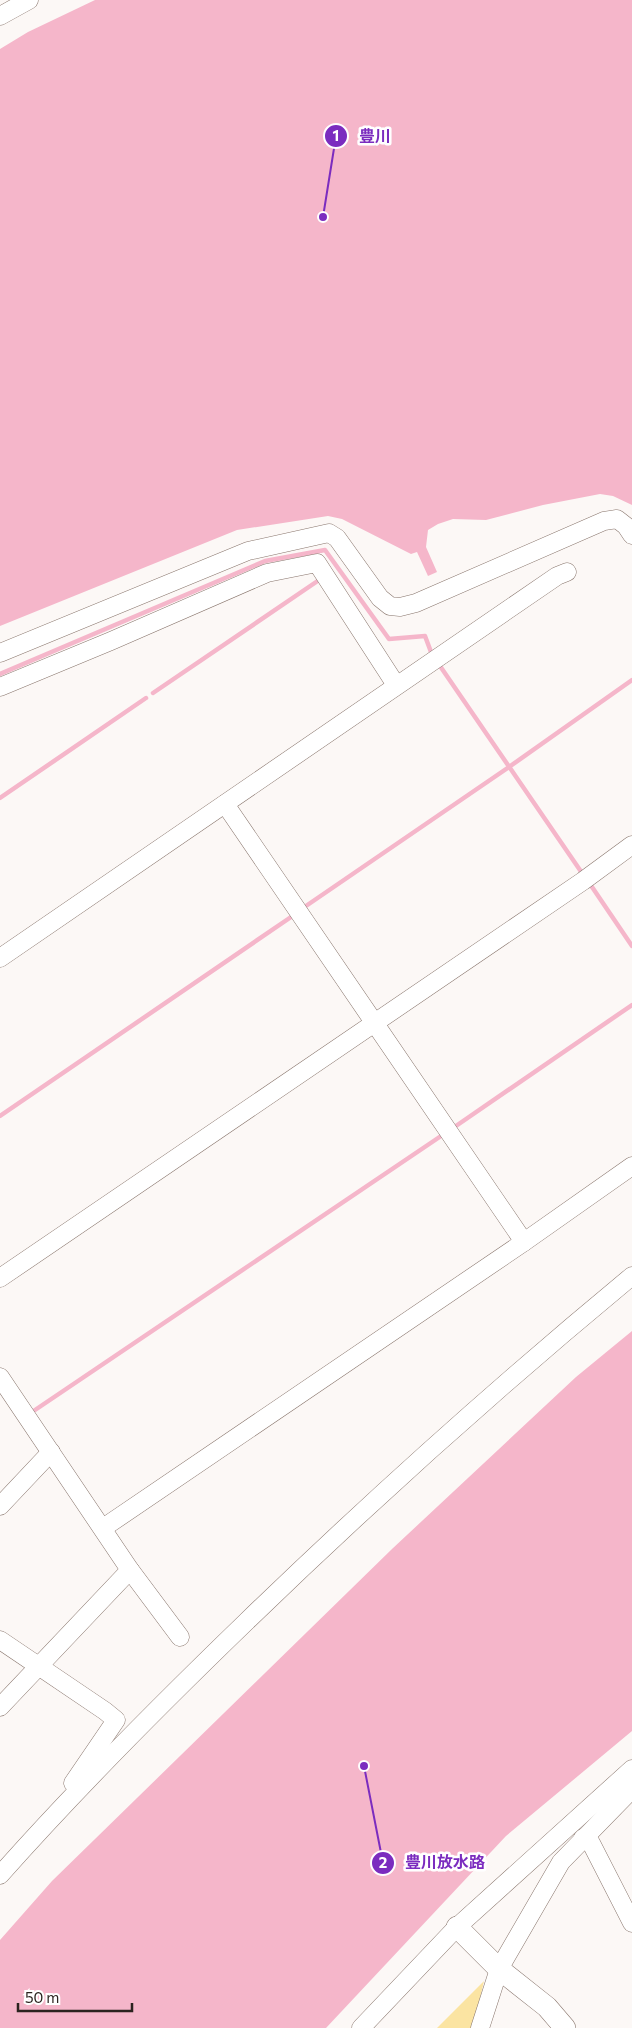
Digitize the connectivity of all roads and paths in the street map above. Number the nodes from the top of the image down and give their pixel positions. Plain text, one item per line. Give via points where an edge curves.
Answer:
1 (29, 0) edge
2 (0, 16) edge
3 (632, 535) edge
4 (568, 572) dead end
5 (0, 653) edge
6 (396, 685) junction
7 (0, 686) edge
8 (225, 804) junction
9 (632, 845) edge
10 (0, 958) edge
11 (373, 1023) junction
12 (632, 1166) edge
13 (524, 1242) junction
14 (632, 1276) edge
15 (0, 1278) edge
16 (0, 1377) edge
17 (51, 1452) junction
18 (0, 1506) edge
19 (103, 1528) junction
20 (130, 1570) junction
21 (180, 1637) dead end
22 (0, 1640) edge
23 (39, 1666) junction
24 (0, 1707) edge
25 (632, 1769) edge
26 (632, 1789) edge
27 (63, 1804) junction
28 (583, 1838) junction
29 (0, 1875) edge
30 (632, 1923) edge
31 (457, 1927) junction
32 (499, 1969) junction
33 (361, 2028) edge
34 (480, 2028) edge
35 (565, 2028) edge

1 - 2 street
3 - 5 street via 617,519 604,521 416,603 400,607 390,606 380,598 329,533 248,551
4 - 6 street
6 - 7 street via 317,563 267,573
6 - 8 street
8 - 10 street
8 - 11 street
9 - 11 street
11 - 13 street
11 - 15 street
12 - 13 street
13 - 19 street
14 - 27 street via 538,1354 334,1537
16 - 17 street
17 - 18 street
17 - 19 street
19 - 20 street
20 - 21 street
20 - 23 street
22 - 23 street
23 - 24 street
23 - 27 street via 116,1720 76,1777
25 - 31 street
26 - 28 street
27 - 29 street
28 - 30 street via 591,1843
28 - 32 street via 561,1862
31 - 32 street
31 - 33 street
32 - 34 street
32 - 35 street via 547,2008

